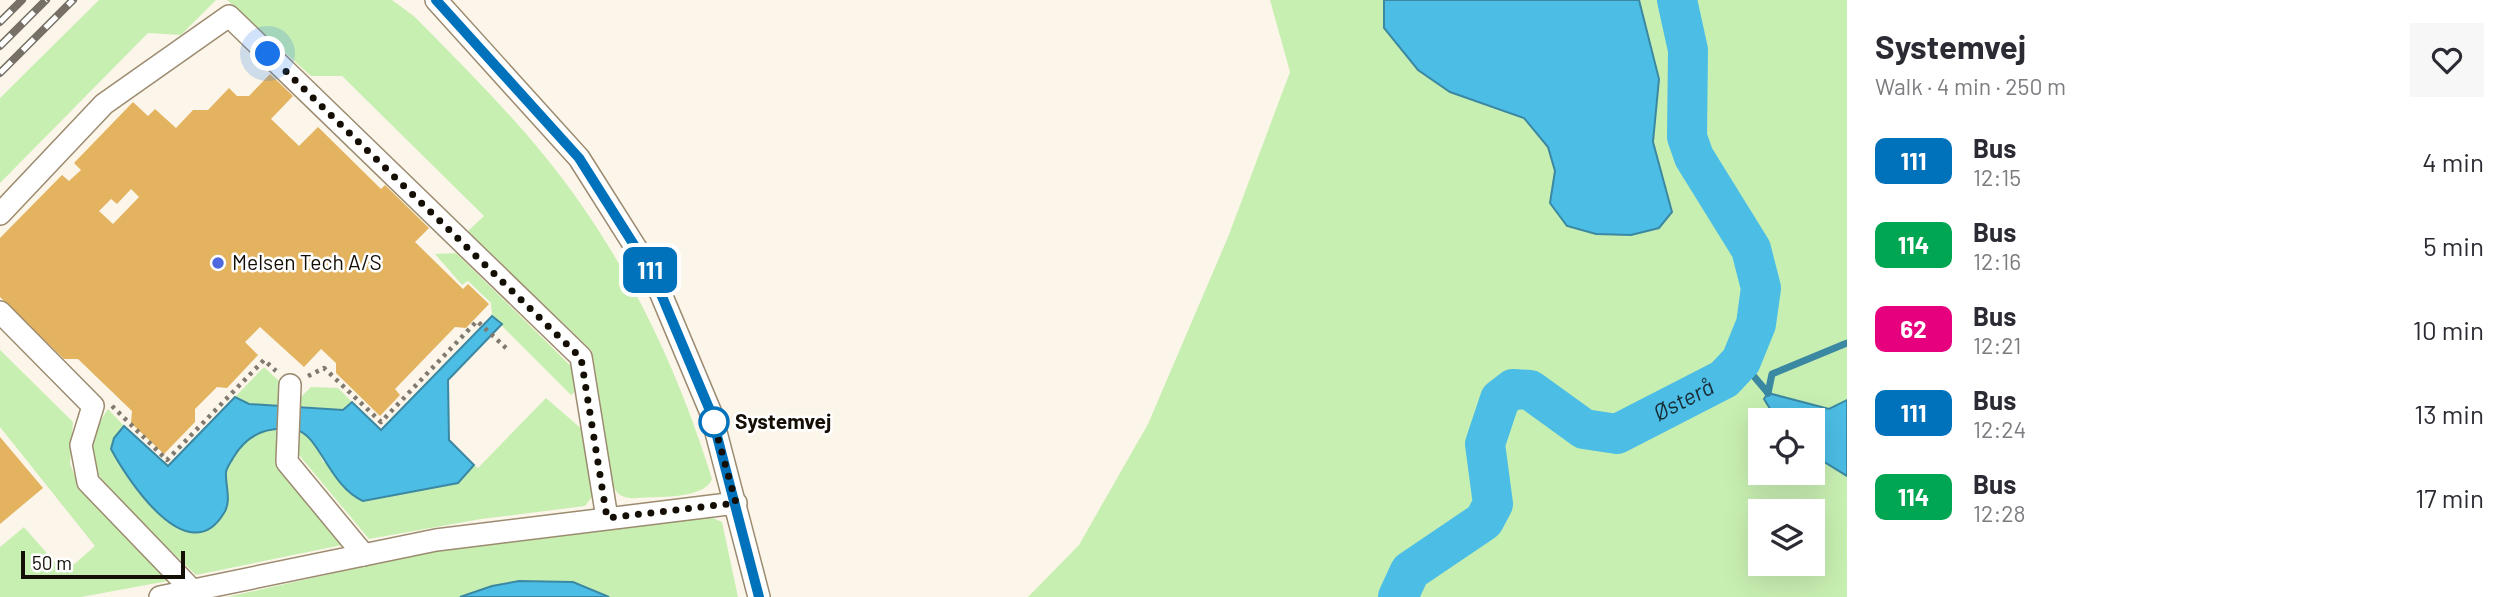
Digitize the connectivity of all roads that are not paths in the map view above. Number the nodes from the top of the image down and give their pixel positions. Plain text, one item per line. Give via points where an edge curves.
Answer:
1 (436, 0) edge
2 (0, 214) edge
3 (0, 312) edge
4 (289, 393) dead end
5 (736, 503) junction
6 (607, 518) junction
7 (364, 555) junction
8 (192, 590) junction
9 (160, 597) edge
10 (759, 597) edge

1 - 5 street via 579,158 653,275 711,413
2 - 6 street via 104,104 229,16 581,358
3 - 8 street via 93,406 81,445 88,482
4 - 7 street via 287,462
5 - 6 street
5 - 10 street
6 - 7 street via 436,540
7 - 8 street
8 - 9 street

